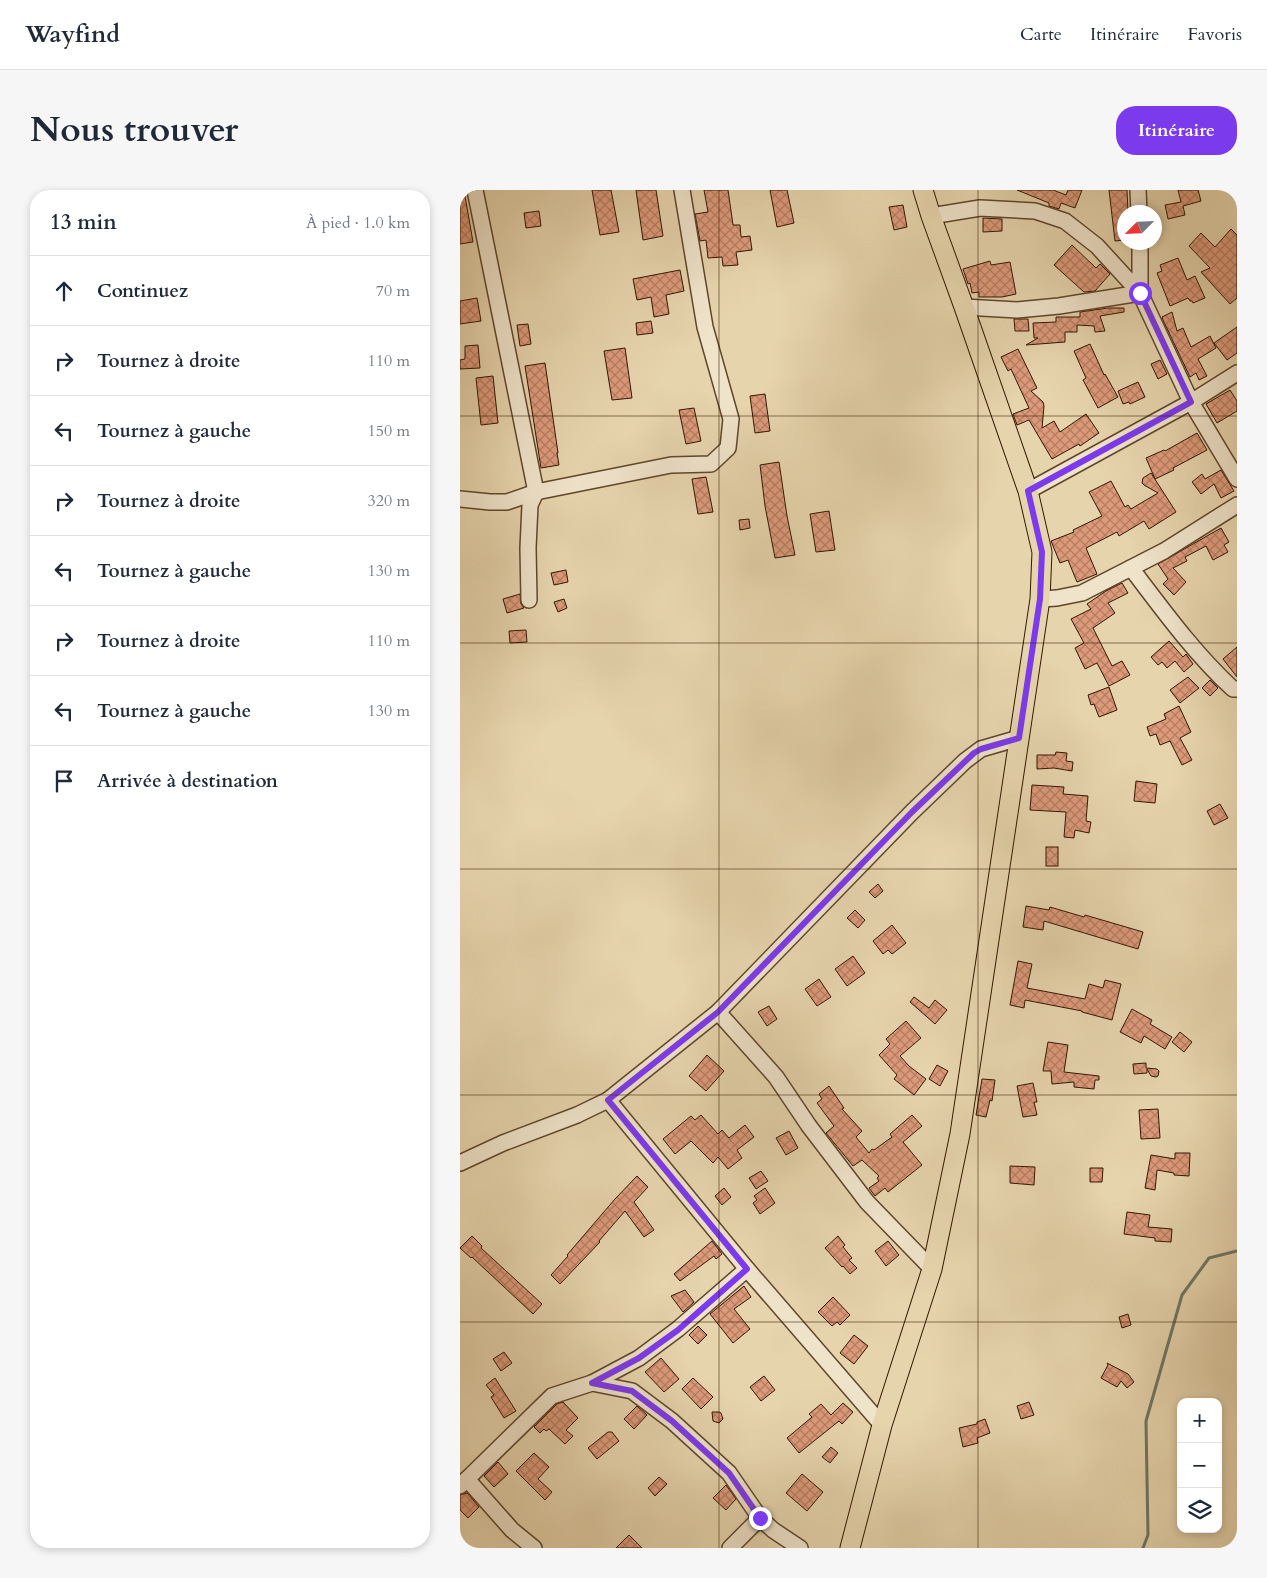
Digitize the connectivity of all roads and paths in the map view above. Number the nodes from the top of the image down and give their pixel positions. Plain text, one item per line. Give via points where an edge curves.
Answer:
1 (475, 190) edge
2 (682, 190) edge
3 (923, 190) edge
4 (1138, 190) edge
5 (1139, 205) edge
6 (931, 216) junction
7 (1140, 250) edge
8 (1140, 293) junction
9 (964, 307) junction
10 (1237, 373) edge
11 (1191, 402) junction
12 (1237, 479) edge
13 (1028, 491) junction
14 (536, 492) junction
15 (460, 499) edge
16 (1237, 505) edge
17 (1131, 568) junction
18 (1040, 599) junction
19 (529, 600) dead end
20 (1237, 689) edge
21 (1019, 738) junction
22 (718, 1012) junction
23 (608, 1100) junction
24 (460, 1163) edge
25 (747, 1269) junction
26 (932, 1269) junction
27 (592, 1383) junction
28 (882, 1425) junction
29 (464, 1482) edge
30 (760, 1518) junction
31 (534, 1548) edge
32 (730, 1548) edge
33 (800, 1548) edge
34 (850, 1548) edge

1 - 14 street
2 - 14 street via 705,327 731,419 728,448 711,464 671,465
3 - 6 main road
4 - 5 street
6 - 8 street via 980,208 1036,211 1065,222 1097,246
6 - 9 main road
7 - 8 street
8 - 9 street via 1018,310
8 - 11 street
9 - 13 main road
10 - 11 street
11 - 12 street
11 - 13 street
13 - 18 main road via 1042,552
14 - 15 street via 507,502
14 - 19 street via 530,505
16 - 17 street
17 - 18 street via 1082,593
17 - 20 street via 1185,638 1233,689
18 - 21 main road
21 - 22 street via 981,749 965,761
21 - 26 main road via 960,1134
22 - 23 street
22 - 26 street via 776,1077 867,1202
23 - 24 street
23 - 25 street
25 - 27 street via 678,1330 639,1358
25 - 28 street
26 - 28 main road
27 - 29 street via 552,1396
27 - 30 street via 632,1391 672,1421 729,1473
28 - 34 main road
29 - 31 street
30 - 32 street
30 - 33 street

